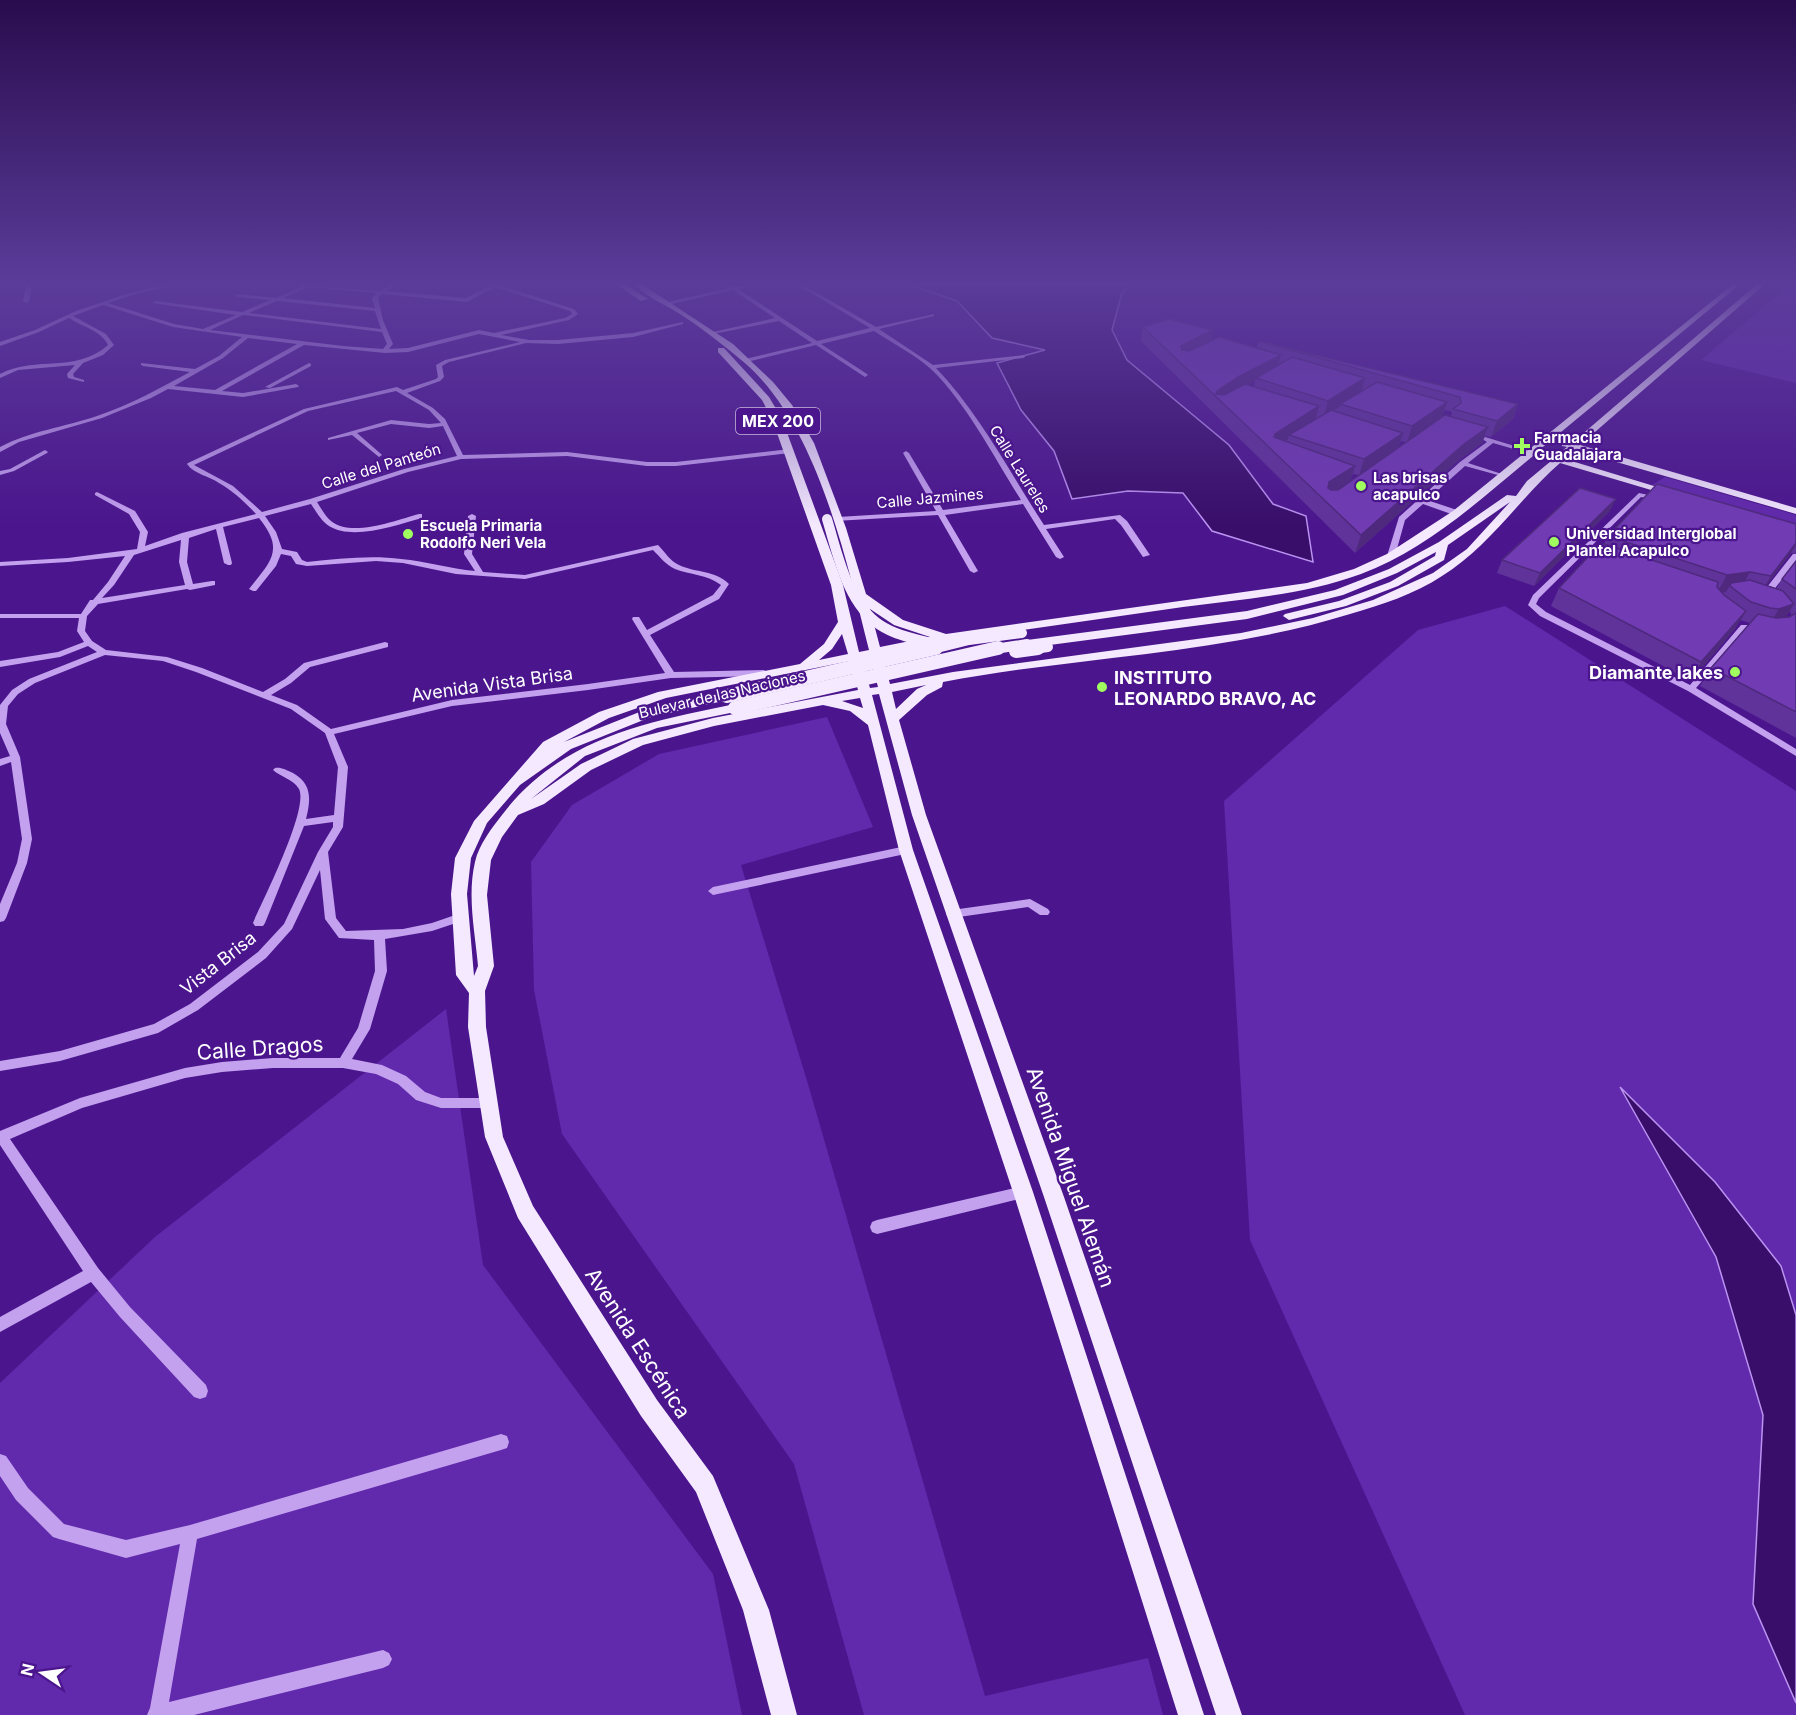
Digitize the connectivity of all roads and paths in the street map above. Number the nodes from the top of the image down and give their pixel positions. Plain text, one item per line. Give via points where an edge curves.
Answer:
1 (49, 365) edge
2 (78, 365) edge
3 (151, 365) edge
4 (208, 365) edge
5 (264, 365) edge
6 (309, 365) dead end
7 (439, 365) edge
8 (737, 365) edge
9 (752, 365) edge
10 (850, 365) edge
11 (929, 365) edge
12 (948, 365) edge
13 (1638, 365) edge
14 (1668, 365) edge
15 (932, 367) junction
16 (17, 368) junction
17 (0, 369) edge
18 (199, 371) junction
19 (864, 375) dead end
20 (0, 376) edge
21 (82, 381) dead end
22 (296, 386) dead end
23 (168, 387) junction
24 (400, 390) junction
25 (216, 392) junction
26 (257, 393) junction
27 (777, 419) junction
28 (445, 424) junction
29 (352, 432) junction
30 (1481, 438) edge
31 (330, 439) dead end
32 (1548, 439) junction
33 (1492, 441) junction
34 (1574, 447) junction
35 (0, 450) edge
36 (790, 451) junction
37 (45, 452) dead end
38 (1531, 452) junction
39 (906, 453) dead end
40 (379, 455) dead end
41 (461, 457) junction
42 (1558, 459) junction
43 (1462, 463) junction
44 (0, 473) edge
45 (1503, 476) junction
46 (1538, 478) junction
47 (97, 494) dead end
48 (1685, 497) edge
49 (313, 501) junction
50 (1422, 501) junction
51 (1025, 502) junction
52 (1670, 502) edge
53 (1796, 511) edge
54 (940, 513) junction
55 (1457, 513) junction
56 (260, 515) junction
57 (419, 516) dead end
58 (472, 516) dead end
59 (832, 519) junction
60 (219, 526) junction
61 (1041, 528) junction
62 (185, 536) junction
63 (141, 550) junction
64 (278, 551) junction
65 (1582, 552) junction
66 (131, 554) junction
67 (1146, 555) dead end
68 (1391, 556) junction
69 (1593, 556) edge
70 (1796, 556) edge
71 (1060, 557) dead end
72 (228, 563) dead end
73 (0, 564) edge
74 (974, 571) dead end
75 (481, 574) junction
76 (1394, 578) junction
77 (212, 583) dead end
78 (1310, 586) junction
79 (190, 588) junction
80 (253, 589) dead end
81 (1751, 596) edge
82 (862, 597) junction
83 (93, 602) junction
84 (0, 616) edge
85 (83, 616) junction
86 (636, 619) dead end
87 (844, 622) junction
88 (1755, 629) edge
89 (646, 634) junction
90 (950, 637) junction
91 (88, 643) junction
92 (385, 645) dead end
93 (877, 651) junction
94 (104, 652) junction
95 (854, 656) junction
96 (0, 664) edge
97 (796, 669) junction
98 (777, 673) junction
99 (671, 675) junction
100 (953, 676) junction
101 (1691, 689) junction
102 (875, 691) junction
103 (263, 696) junction
104 (806, 704) junction
105 (2, 707) edge
106 (650, 720) junction
107 (884, 721) junction
108 (329, 732) junction
109 (1796, 753) edge
110 (15, 757) junction
111 (0, 764) edge
112 (278, 770) dead end
113 (515, 782) junction
114 (512, 812) junction
115 (340, 818) junction
116 (301, 823) junction
117 (906, 850) junction
118 (323, 852) junction
119 (713, 891) dead end
120 (1044, 912) dead end
121 (952, 914) junction
122 (460, 917) junction
123 (0, 918) edge
124 (259, 923) dead end
125 (379, 937) junction
126 (477, 991) junction
127 (343, 1063) junction
128 (0, 1066) edge
129 (488, 1102) junction
130 (1, 1137) edge
131 (1023, 1192) junction
132 (878, 1227) dead end
133 (93, 1273) junction
134 (0, 1325) edge
135 (200, 1391) dead end
136 (501, 1442) dead end
137 (0, 1462) edge
138 (190, 1533) junction
139 (383, 1659) dead end
140 (157, 1715) edge
141 (784, 1715) edge
142 (1191, 1715) edge
143 (1229, 1715) edge

1 - 16 street
2 - 21 street via 70,374
3 - 18 street
4 - 18 street
5 - 25 street
6 - 26 street
7 - 24 street via 438,381
8 - 27 main road, MEX 200 via 766,399
9 - 59 main road, MEX 200 via 781,395 803,430
10 - 19 street
11 - 15 street, Calle Laureles
12 - 15 street
13 - 32 main road, Bulevar de las Naciones
14 - 34 main road
15 - 51 street, Calle Laureles via 973,419
16 - 17 street
16 - 20 street
18 - 23 street
22 - 26 street
23 - 25 street
23 - 35 street via 100,417 33,435
24 - 28 street via 431,409
24 - 56 street via 306,410 190,464 242,496
25 - 26 street
27 - 36 main road, MEX 200
27 - 59 main road via 797,438
28 - 29 street via 391,422
28 - 41 street
29 - 31 street
29 - 40 street
30 - 33 street
32 - 34 main road
32 - 38 main road, Bulevar de las Naciones
33 - 38 street
33 - 43 street
34 - 42 main road
34 - 53 main road
36 - 41 street, Calle del Panteón via 676,464 567,454
36 - 87 main road, MEX 200 via 837,585
37 - 44 street
38 - 42 main road
38 - 45 main road, Bulevar de las Naciones
39 - 54 street
41 - 49 street, Calle del Panteón via 405,470
42 - 46 main road
42 - 48 main road
43 - 45 street
43 - 50 street
45 - 55 main road, Bulevar de las Naciones
46 - 76 main road via 1443,544 1440,558
46 - 100 main road via 1471,551 1437,575 1377,602 1317,621 1241,637
47 - 63 street via 132,513 144,532
49 - 56 street, Calle del Panteón
49 - 57 street via 324,518 341,529 356,530
50 - 55 street
50 - 68 street via 1402,519
51 - 54 street, Calle Jazmines
51 - 61 street, Calle Laureles
52 - 65 street via 1639,495
54 - 59 street, Calle Jazmines
54 - 74 street
55 - 68 main road, Bulevar de las Naciones
56 - 60 street, Calle del Panteón
56 - 64 street via 274,536
58 - 75 street via 468,554
59 - 76 main road, bridge via 854,595 863,609 880,625 966,652 1012,652 1253,623 1342,604
59 - 82 main road, MEX 200
60 - 62 street, Calle del Panteón
60 - 72 street
61 - 67 street via 1117,517
61 - 71 street, Calle Laureles
62 - 63 street, Calle del Panteón
62 - 79 street via 183,562
63 - 66 street, Calle del Panteón
64 - 75 street via 294,554 299,562 307,564 376,559
64 - 80 street via 276,560
65 - 69 street
65 - 101 street via 1532,605
66 - 73 street, Calle del Panteón
66 - 83 street
68 - 78 main road, Bulevar de las Naciones
70 - 81 street via 1767,601
75 - 89 street via 525,577 655,548 671,563 717,576 726,584 716,597
76 - 106 main road, Bulevar de las Naciones, bridge via 1247,615 979,651 874,677
77 - 79 street
78 - 90 main road
78 - 106 main road, Bulevar de las Naciones, bridge via 1239,605 969,640
79 - 83 street
82 - 90 main road via 899,624 926,634
82 - 93 main road, MEX 200
83 - 85 street
84 - 85 street
85 - 91 street via 81,631
86 - 89 street
87 - 95 main road, MEX 200
87 - 97 main road via 815,659
88 - 101 street via 1740,625
89 - 99 street
90 - 93 main road
91 - 94 street
91 - 96 street via 60,654
92 - 103 street via 307,665
93 - 95 main road
93 - 102 main road, Avenida Miguel Alemán
94 - 103 street via 164,659
94 - 105 street via 46,674 15,692
95 - 97 main road
95 - 102 main road, Avenida Miguel Alemán
97 - 98 main road
98 - 99 street, Avenida Vista Brisa
98 - 113 main road via 663,695 604,715 548,745
99 - 108 street, Avenida Vista Brisa via 452,703
100 - 102 main road
100 - 107 main road via 922,692
101 - 109 street
102 - 104 main road
102 - 107 main road, Avenida Miguel Alemán
103 - 108 street via 294,706
104 - 107 main road via 854,707
104 - 114 main road via 638,742 586,767 538,801
105 - 110 street via 1,724
106 - 113 main road, Bulevar de las Naciones via 567,746
106 - 114 main road, Bulevar de las Naciones via 580,753 528,793
107 - 117 main road, Avenida Miguel Alemán
107 - 121 main road, Avenida Miguel Alemán
108 - 115 street, Vista Brisa via 343,767
110 - 111 street
110 - 123 street via 27,839 22,863
112 - 116 street via 298,780 305,793
113 - 122 main road, Bulevar de las Naciones via 481,821 463,858
114 - 126 main road, Bulevar de las Naciones via 495,834 483,860 479,895 486,966
115 - 116 street
115 - 118 street, Vista Brisa
116 - 124 street
117 - 119 street
117 - 131 main road, Avenida Miguel Alemán
118 - 125 street via 331,919 343,934
118 - 128 street, Vista Brisa via 288,926 262,955 194,1007 158,1028 60,1056
120 - 121 street via 1030,903
121 - 143 main road, Avenida Miguel Alemán via 1053,1194
122 - 125 street
122 - 126 main road, Bulevar de las Naciones via 465,975
125 - 127 street via 381,971 364,1029
126 - 129 main road, Avenida Escénica via 477,1027
127 - 129 street, Calle Dragos via 378,1069 402,1080 421,1096 441,1102
127 - 130 street, Calle Dragos via 263,1064 185,1073 80,1103
129 - 141 main road, Avenida Escénica via 494,1137 525,1212 649,1408 705,1484 756,1610
130 - 133 street
131 - 132 street
131 - 142 main road, Avenida Miguel Alemán
133 - 134 street
133 - 135 street
136 - 138 street
137 - 138 street via 22,1494 59,1531 126,1549
138 - 140 street
139 - 140 street

